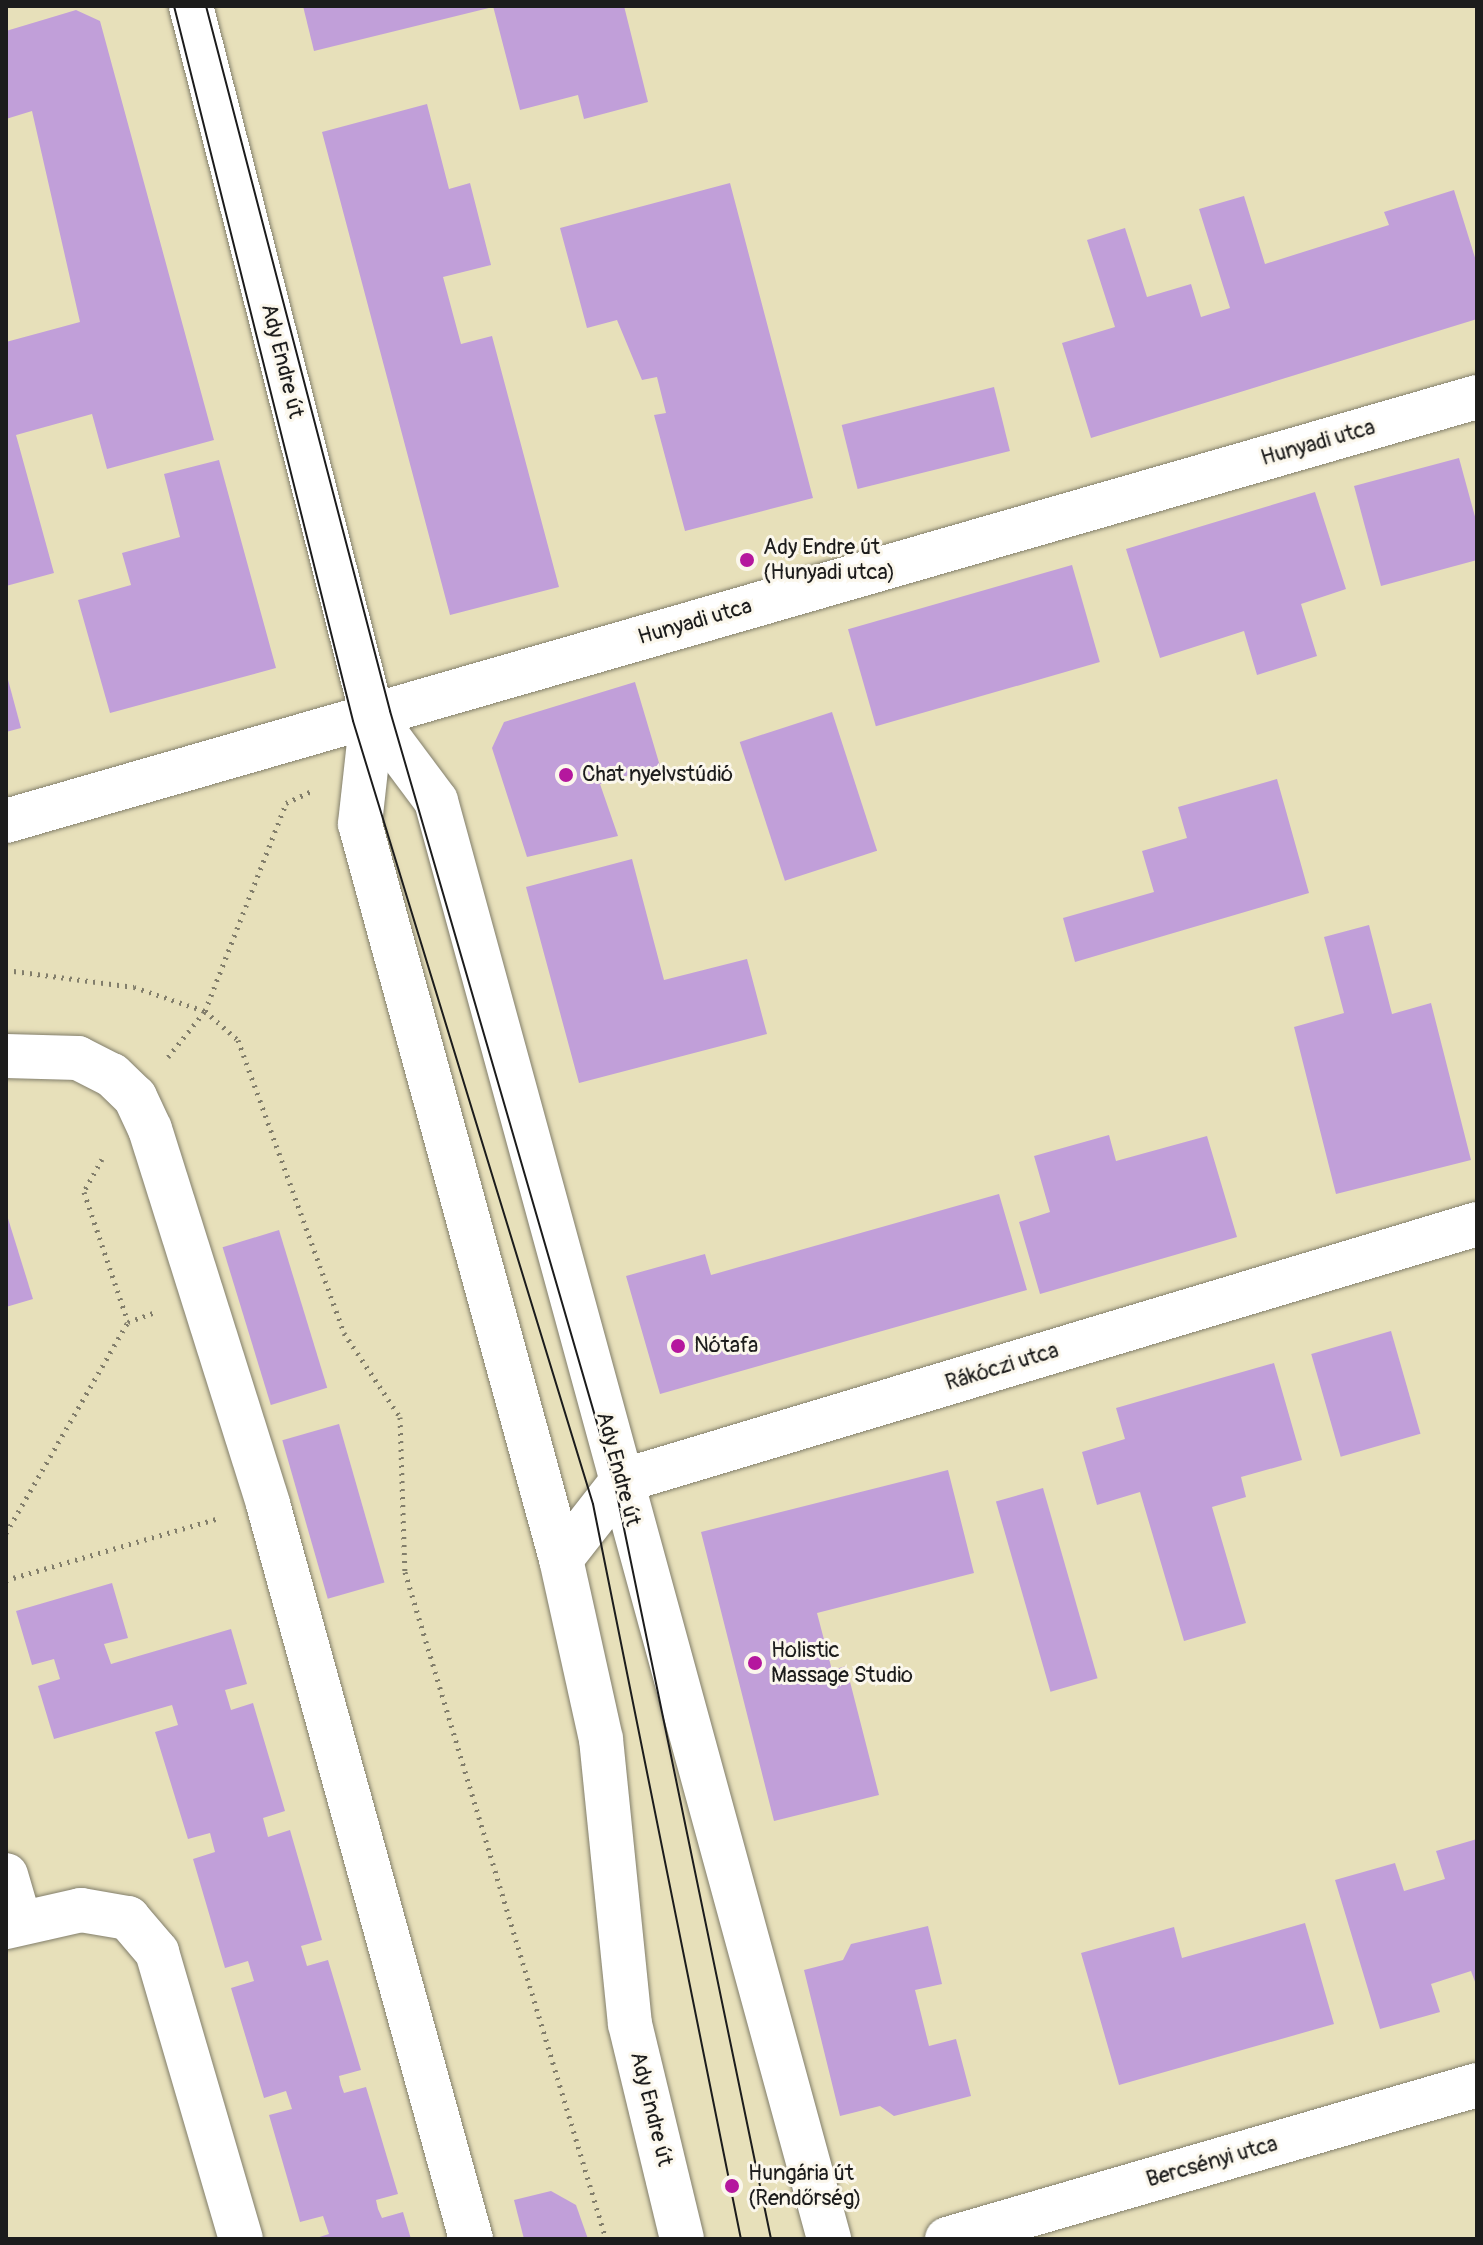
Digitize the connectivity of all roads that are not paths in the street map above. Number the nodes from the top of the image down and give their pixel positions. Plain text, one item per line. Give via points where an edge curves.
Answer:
1 (191, 6) edge
2 (1477, 397) edge
3 (372, 715) junction
4 (6, 821) edge
5 (6, 1056) edge
6 (1477, 1224) edge
7 (622, 1481) junction
8 (561, 1559) junction
9 (6, 1875) edge
10 (13, 1925) edge
11 (1477, 2085) edge
12 (952, 2238) edge
13 (241, 2239) edge
14 (471, 2239) edge
15 (682, 2239) edge
16 (829, 2239) edge

1 - 3 street, Ady Endre út
2 - 3 street, Hunyadi utca
3 - 4 street, Hunyadi utca
3 - 7 street, Ady Endre út via 436,801
3 - 8 street, Ady Endre út via 360,824
5 - 14 street via 78,1058 112,1075 135,1097 268,1504
6 - 7 street, Rákóczi utca
7 - 8 street
7 - 16 street, Ady Endre út
8 - 15 street, Ady Endre út via 601,1739 630,2024
9 - 10 street
10 - 13 street via 81,1910 128,1918 157,1952
11 - 12 street, Bercsényi utca

